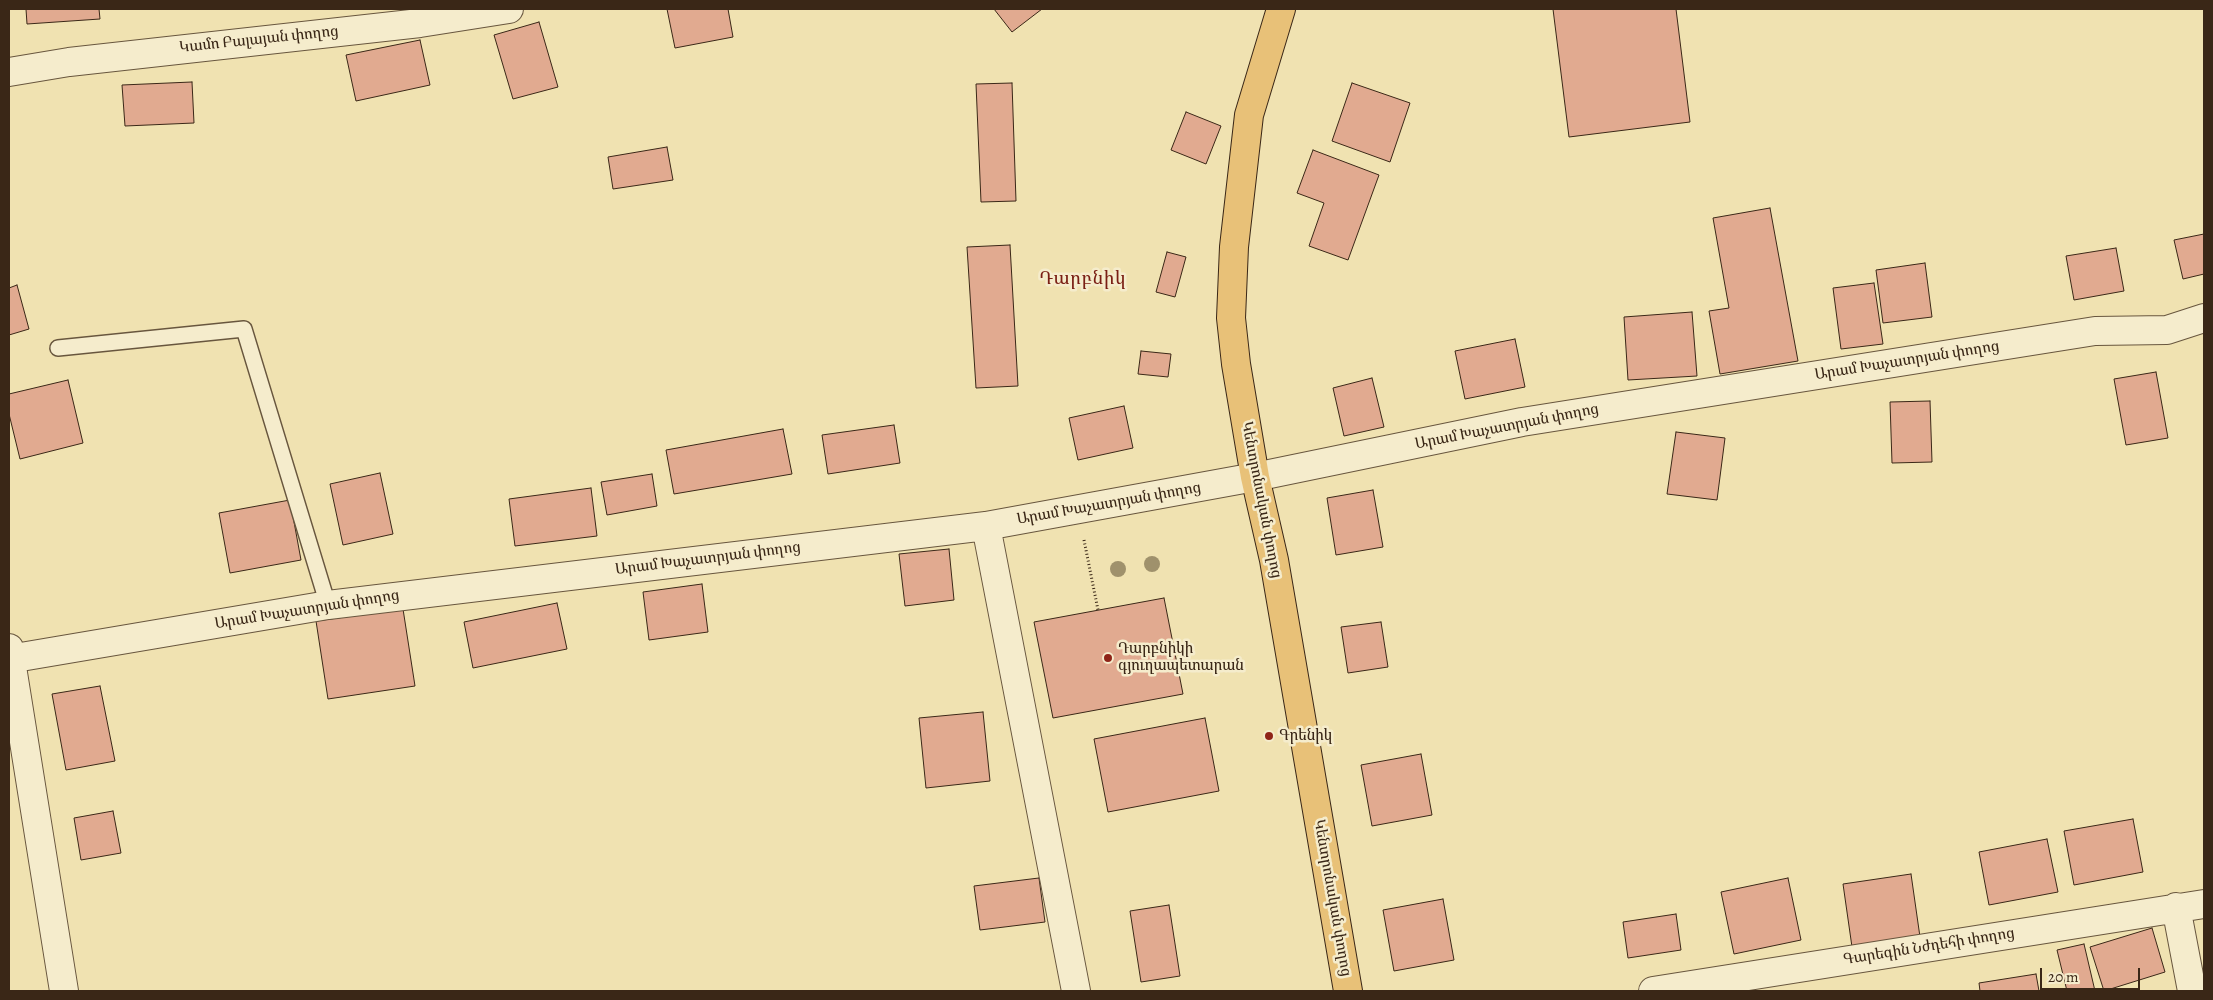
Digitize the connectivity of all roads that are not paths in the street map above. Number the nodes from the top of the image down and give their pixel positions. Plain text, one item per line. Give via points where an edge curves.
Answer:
1 (509, 9) edge
2 (1281, 9) edge
3 (9, 72) edge
4 (2204, 318) edge
5 (58, 348) dead end
6 (1255, 477) junction
7 (986, 526) junction
8 (328, 605) junction
9 (9, 655) edge
10 (2204, 904) edge
11 (2176, 907) junction
12 (64, 991) edge
13 (1076, 991) edge
14 (1348, 991) edge
15 (1653, 991) edge
16 (2192, 991) edge

1 - 3 street, Կամո Բալայան փողոց via 420,23 69,62
2 - 6 main road, Կենտրոնական փողոց via 1249,115 1234,246 1232,327
4 - 6 street, Արամ Խաչատրյան փողոց via 2166,330 2095,331 1522,422
5 - 8 lane via 244,329
6 - 7 street, Արամ Խաչատրյան փողոց
6 - 14 main road, Կենտրոնական փողոց via 1274,560
7 - 8 street, Արամ Խաչատրյան փողոց
7 - 13 street
8 - 9 street, Արամ Խաչատրյան փողոց
9 - 12 street
10 - 11 street, Գարեգին Նժդեհի փողոց
11 - 15 street, Գարեգին Նժդեհի փողոց
11 - 16 street

